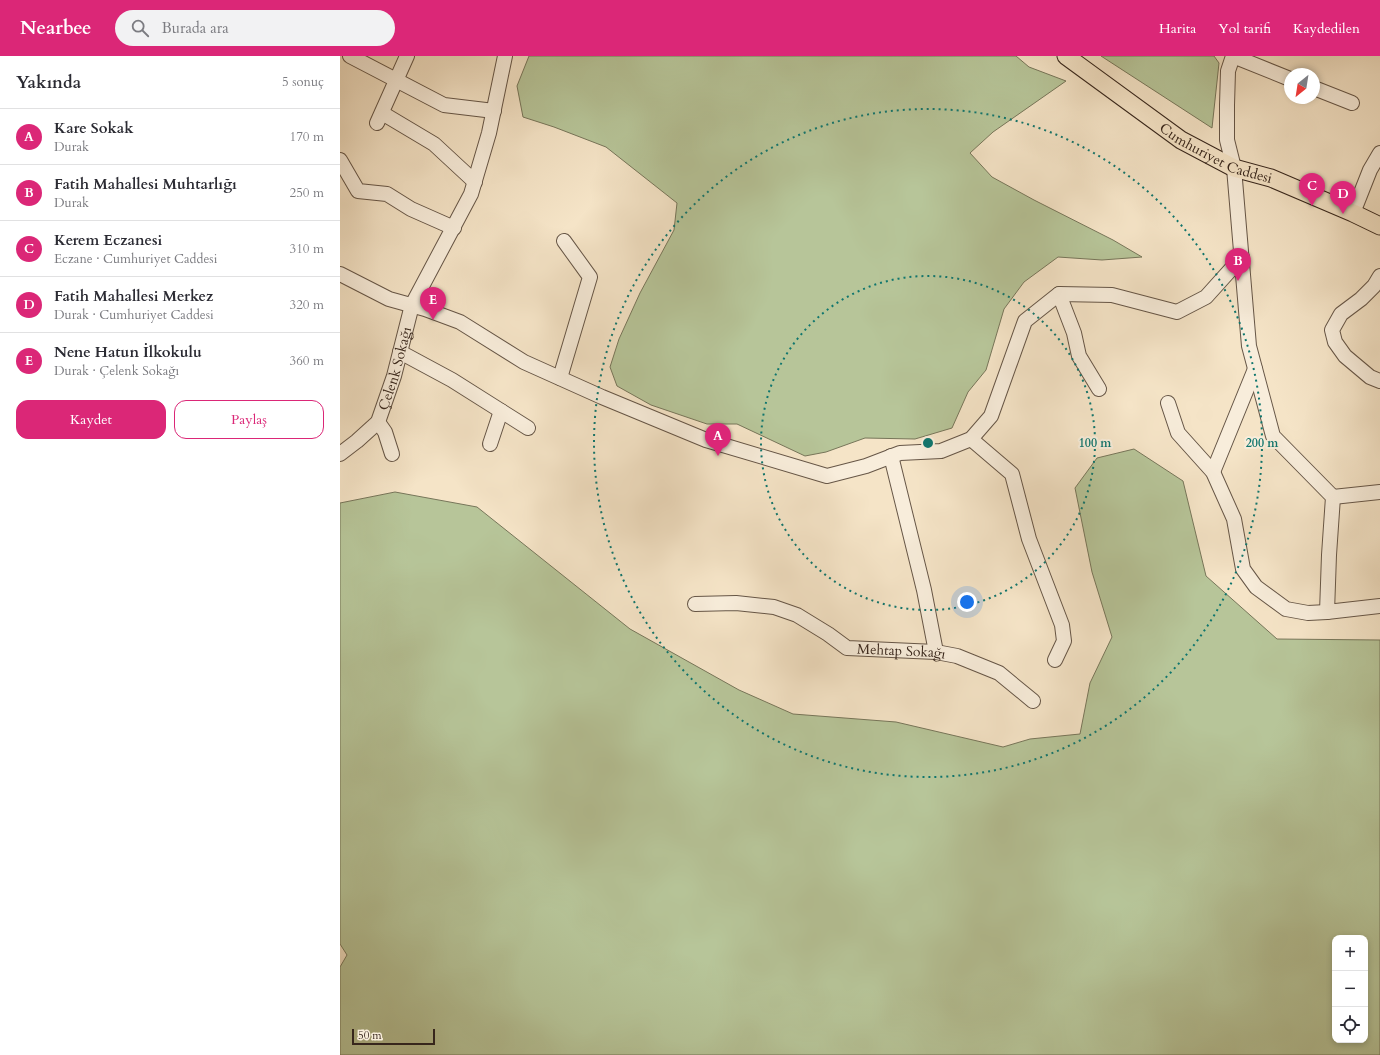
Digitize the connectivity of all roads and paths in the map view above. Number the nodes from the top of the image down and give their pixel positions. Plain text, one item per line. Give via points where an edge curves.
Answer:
1 (350, 56) edge
2 (407, 56) edge
3 (506, 56) edge
4 (1066, 56) edge
5 (1233, 56) edge
6 (1284, 76) edge
7 (397, 80) junction
8 (1320, 90) edge
9 (1352, 103) dead end
10 (494, 111) junction
11 (1380, 153) edge
12 (340, 160) edge
13 (1234, 168) junction
14 (475, 182) junction
15 (1353, 213) junction
16 (1380, 226) edge
17 (454, 228) junction
18 (564, 241) dead end
19 (1242, 257) junction
20 (340, 274) edge
21 (1380, 276) edge
22 (1059, 294) junction
23 (412, 306) junction
24 (400, 352) junction
25 (1255, 369) junction
26 (560, 378) junction
27 (1380, 381) edge
28 (1099, 389) dead end
29 (1168, 403) dead end
30 (501, 411) junction
31 (378, 422) junction
32 (528, 428) dead end
33 (971, 439) junction
34 (490, 444) dead end
35 (340, 454) edge
36 (392, 454) dead end
37 (892, 456) junction
38 (1213, 472) junction
39 (1380, 492) edge
40 (1333, 497) junction
41 (695, 604) dead end
42 (1380, 606) edge
43 (1327, 612) junction
44 (936, 652) junction
45 (1055, 660) dead end
46 (1033, 701) dead end

1 - 7 street
2 - 7 street
3 - 10 street, Çelenk Sokağı
4 - 13 main road, Cumhuriyet Caddesi via 1181,140
5 - 6 street
5 - 13 street via 1228,71 1227,140
7 - 10 street via 444,105
7 - 14 street via 380,118 434,144
8 - 9 street
10 - 14 street, Çelenk Sokağı
11 - 15 street via 1370,170
12 - 17 street via 358,191 387,194 411,209
13 - 15 main road, Cumhuriyet Caddesi via 1271,178
13 - 19 street
14 - 17 street, Çelenk Sokağı
15 - 16 main road, Cumhuriyet Caddesi
17 - 23 street, Çelenk Sokağı
18 - 26 street via 590,277
19 - 22 street via 1206,296 1177,312 1112,295
19 - 25 street via 1249,346
20 - 23 street via 389,299
21 - 27 street via 1361,299 1341,314 1332,330 1335,342 1345,356 1370,377
22 - 28 street via 1074,333 1079,356
22 - 33 street via 1025,321 991,416
23 - 24 street, Çelenk Sokağı
23 - 26 street via 460,322 524,362
24 - 30 street via 452,380
24 - 31 street, Çelenk Sokağı
25 - 38 street
25 - 40 street via 1273,436
26 - 37 street via 706,440 827,476
29 - 38 street via 1178,433
30 - 32 street
30 - 34 street
31 - 35 street, Çelenk Sokağı
31 - 36 street via 385,432
33 - 37 street via 941,451 900,453
33 - 45 street via 1012,474 1029,539 1062,625 1064,641
37 - 44 street
38 - 43 street via 1234,519 1243,569 1256,587 1286,609 1308,613
39 - 40 street
40 - 43 street
41 - 44 street, Mehtap Sokağı via 736,603 774,607 797,616 847,648
42 - 43 street
44 - 46 street, Mehtap Sokağı via 957,656 999,674

